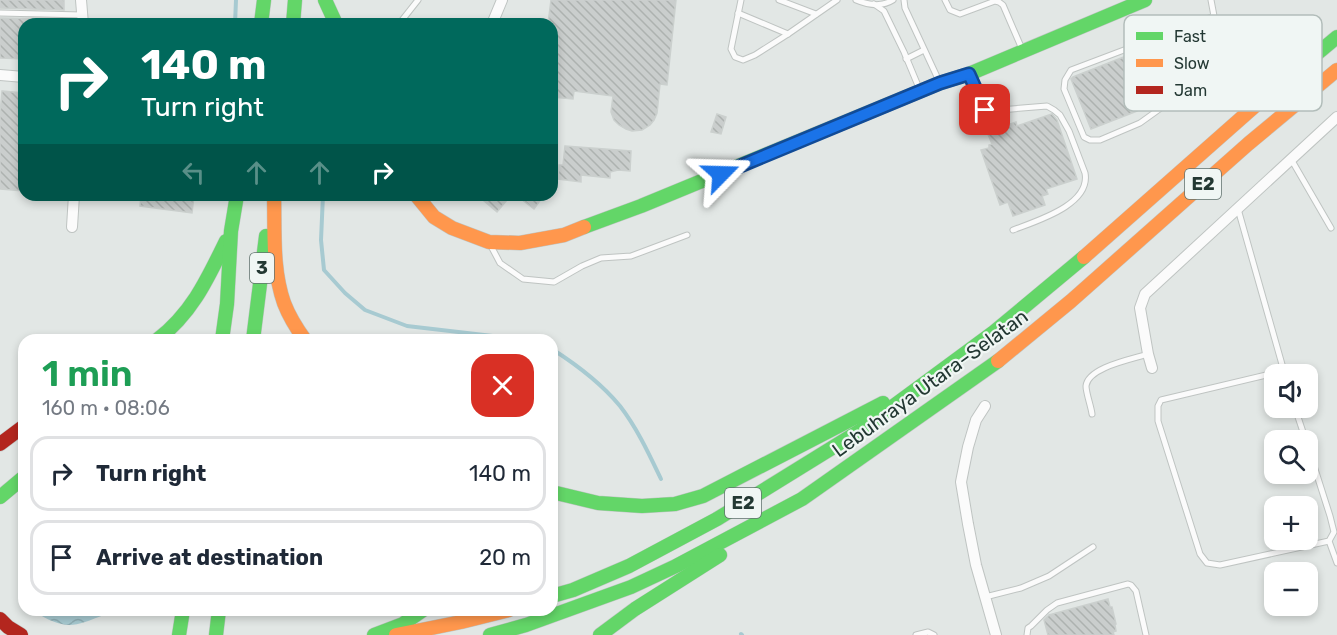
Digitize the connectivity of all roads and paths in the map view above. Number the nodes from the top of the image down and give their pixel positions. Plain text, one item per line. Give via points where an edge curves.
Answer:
1 (81, 0) edge
2 (264, 0) edge
3 (295, 0) edge
4 (325, 0) edge
5 (418, 0) edge
6 (502, 0) edge
7 (741, 0) edge
8 (779, 0) edge
9 (837, 0) edge
10 (856, 0) edge
11 (893, 0) edge
12 (904, 0) edge
13 (945, 0) edge
14 (1145, 0) edge
15 (1211, 0) edge
16 (874, 4) junction
17 (0, 13) edge
18 (738, 13) junction
19 (816, 14) junction
20 (1214, 15) edge
21 (59, 18) edge
22 (82, 18) edge
23 (262, 18) edge
24 (294, 18) edge
25 (333, 18) edge
26 (404, 18) edge
27 (494, 18) edge
28 (788, 34) junction
29 (1337, 37) edge
30 (1322, 49) edge
31 (924, 50) junction
32 (1124, 50) edge
33 (1022, 51) junction
34 (906, 58) junction
35 (1337, 70) edge
36 (969, 74) junction
37 (0, 75) edge
38 (18, 76) edge
39 (1322, 82) edge
40 (940, 83) junction
41 (921, 91) junction
42 (1157, 111) edge
43 (1249, 111) edge
44 (1288, 111) edge
45 (1337, 117) edge
46 (1291, 159) junction
47 (74, 201) edge
48 (236, 201) edge
49 (271, 201) edge
50 (272, 201) edge
51 (421, 201) edge
52 (1238, 209) junction
53 (72, 227) dead end
54 (1331, 228) dead end
55 (1013, 230) dead end
56 (231, 231) junction
57 (687, 235) dead end
58 (489, 242) junction
59 (166, 334) edge
60 (223, 334) edge
61 (254, 334) edge
62 (300, 334) edge
63 (1148, 354) junction
64 (1281, 364) edge
65 (1152, 368) dead end
66 (1264, 377) edge
67 (921, 386) junction
68 (985, 406) dead end
69 (1092, 414) dead end
70 (18, 431) edge
71 (0, 445) edge
72 (1318, 478) edge
73 (18, 482) edge
74 (558, 493) edge
75 (0, 498) edge
76 (801, 499) junction
77 (1329, 541) junction
78 (1093, 547) dead end
79 (1337, 563) edge
80 (558, 594) edge
81 (985, 597) junction
82 (558, 614) edge
83 (181, 616) edge
84 (218, 616) edge
85 (414, 616) edge
86 (485, 616) edge
87 (551, 616) edge
88 (0, 619) edge
89 (21, 635) edge
90 (179, 635) edge
91 (216, 635) edge
92 (374, 635) edge
93 (396, 635) edge
94 (490, 635) edge
95 (600, 635) edge
96 (916, 635) edge
97 (934, 635) edge
98 (996, 635) edge
99 (1027, 635) edge
100 (1146, 635) edge

1 - 22 street
2 - 23 main road
3 - 24 main road
4 - 25 main road
5 - 26 lane
6 - 27 street
7 - 18 lane
8 - 19 lane
9 - 19 lane
10 - 16 lane
11 - 16 lane
12 - 31 lane
13 - 33 lane via 950,10 960,14 999,2
14 - 33 main road
15 - 20 lane
16 - 34 lane via 884,11
17 - 21 lane
18 - 28 lane
18 - 28 lane via 731,49 742,60
19 - 28 lane
29 - 30 main road, Lebuhraya Utara–Selatan / E2
31 - 34 lane
31 - 40 lane
32 - 42 lane via 1071,70 1065,80 1064,89 1084,137 1100,140 1140,123
33 - 36 main road
34 - 41 lane
35 - 39 main road, Lebuhraya Utara–Selatan / E2
36 - 40 main road
36 - 55 lane via 987,111 1047,106 1060,115 1085,173 1082,190 1063,208
37 - 38 street
40 - 41 main road
41 - 58 main road via 564,235 520,243
43 - 67 main road, Lebuhraya Utara–Selatan / E2 via 994,332
44 - 76 main road, Lebuhraya Utara–Selatan / E2 via 1026,339
45 - 46 street
46 - 52 street
46 - 54 lane
47 - 53 street
48 - 56 main road, 3
49 - 61 main road, 3
50 - 62 main road via 276,265 284,303
51 - 58 main road via 434,217 452,228
52 - 63 street via 1145,294 1140,308
52 - 64 lane
56 - 59 main road via 192,307
56 - 60 main road, 3
57 - 58 lane via 631,256 601,258 554,282 523,279 500,263
63 - 65 street
63 - 69 lane via 1091,376 1086,388
66 - 77 lane via 1161,400 1158,406 1158,421 1200,554 1207,563 1220,564
67 - 74 main road via 703,496 675,504 642,506 598,503
67 - 80 main road, Lebuhraya Utara–Selatan / E2 via 861,430 717,519 629,566
68 - 81 street via 973,429 961,482
70 - 71 main road
72 - 77 lane via 1334,532
73 - 75 main road
76 - 82 main road, Lebuhraya Utara–Selatan / E2 via 632,587
76 - 95 main road
77 - 79 lane
78 - 81 lane via 1049,576
81 - 98 street
83 - 90 main road
84 - 91 main road
85 - 92 main road
86 - 93 main road
87 - 94 main road, Lebuhraya Utara–Selatan / E2
88 - 89 main road
96 - 97 lane
99 - 100 lane via 1028,628 1058,603 1128,584 1136,591

